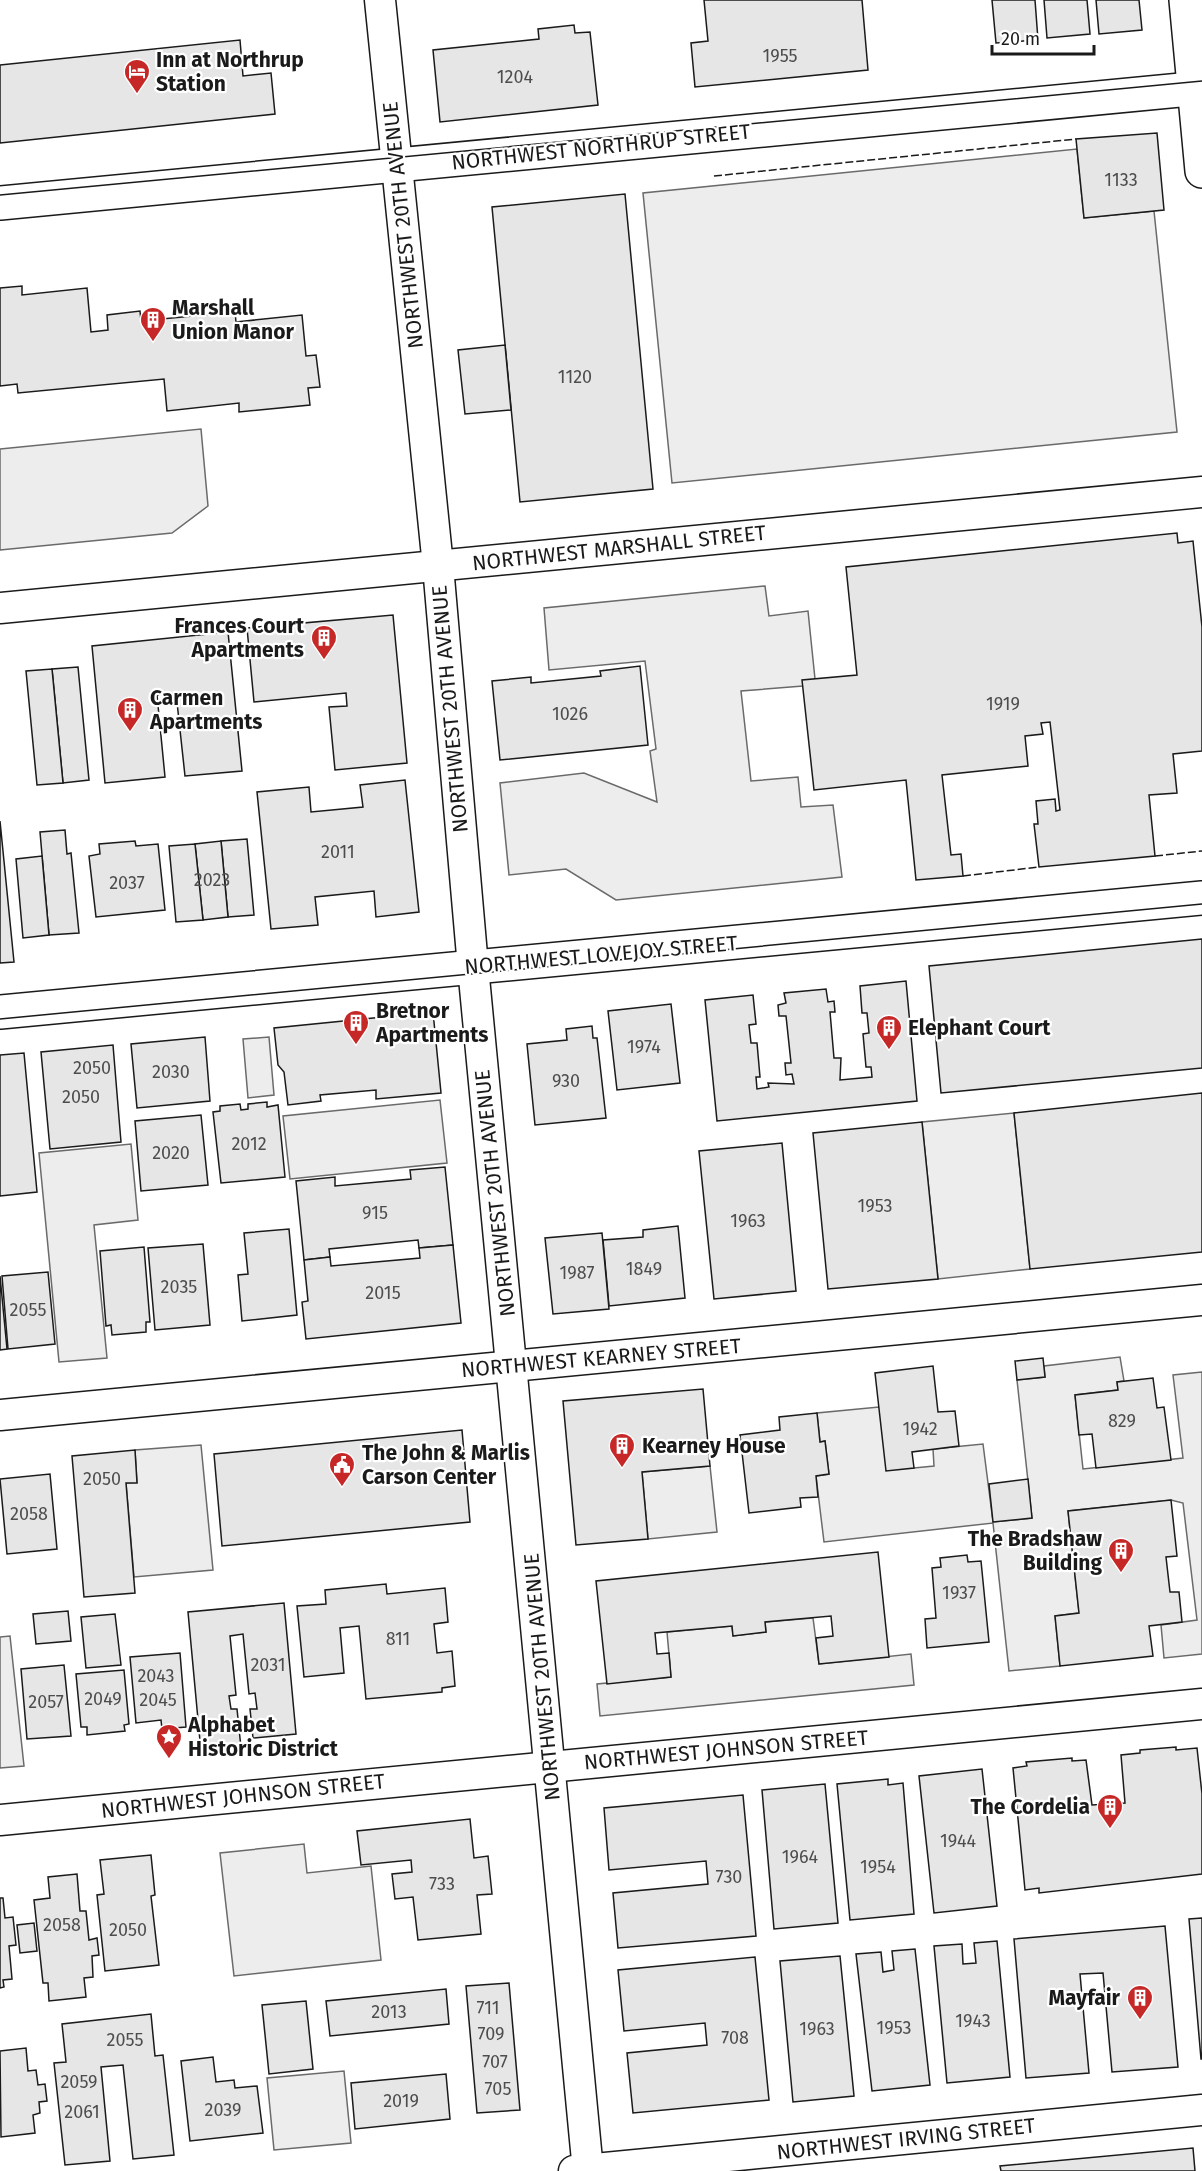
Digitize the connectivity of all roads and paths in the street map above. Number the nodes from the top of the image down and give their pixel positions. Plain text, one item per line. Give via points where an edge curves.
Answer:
1 (380, 0) edge
2 (1186, 0) edge
3 (1198, 89) edge
4 (398, 166) junction
5 (1202, 171) edge
6 (0, 203) edge
7 (1202, 492) edge
8 (438, 566) junction
9 (0, 608) edge
10 (1202, 898) edge
11 (473, 967) junction
12 (0, 1012) edge
13 (1202, 1300) edge
14 (513, 1366) junction
15 (0, 1415) edge
16 (1202, 1704) edge
17 (550, 1767) junction
18 (0, 1820) edge
19 (1202, 2110) edge
20 (583, 2171) edge

1 - 4 street, NORTHWEST 20TH AVENUE
2 - 3 street
3 - 4 street, NORTHWEST NORTHRUP STREET
3 - 5 street
4 - 6 street, NORTHWEST NORTHRUP STREET
4 - 8 street, NORTHWEST 20TH AVENUE
7 - 8 street, NORTHWEST MARSHALL STREET
8 - 9 street, NORTHWEST MARSHALL STREET
8 - 11 street, NORTHWEST 20TH AVENUE
10 - 11 street, NORTHWEST LOVEJOY STREET
11 - 12 street, NORTHWEST LOVEJOY STREET
11 - 14 street, NORTHWEST 20TH AVENUE
13 - 14 street, NORTHWEST KEARNEY STREET
14 - 15 street, NORTHWEST KEARNEY STREET
14 - 17 street, NORTHWEST 20TH AVENUE
16 - 17 street, NORTHWEST JOHNSON STREET
17 - 18 street, NORTHWEST JOHNSON STREET
17 - 20 street, NORTHWEST 20TH AVENUE
19 - 20 street, NORTHWEST IRVING STREET

